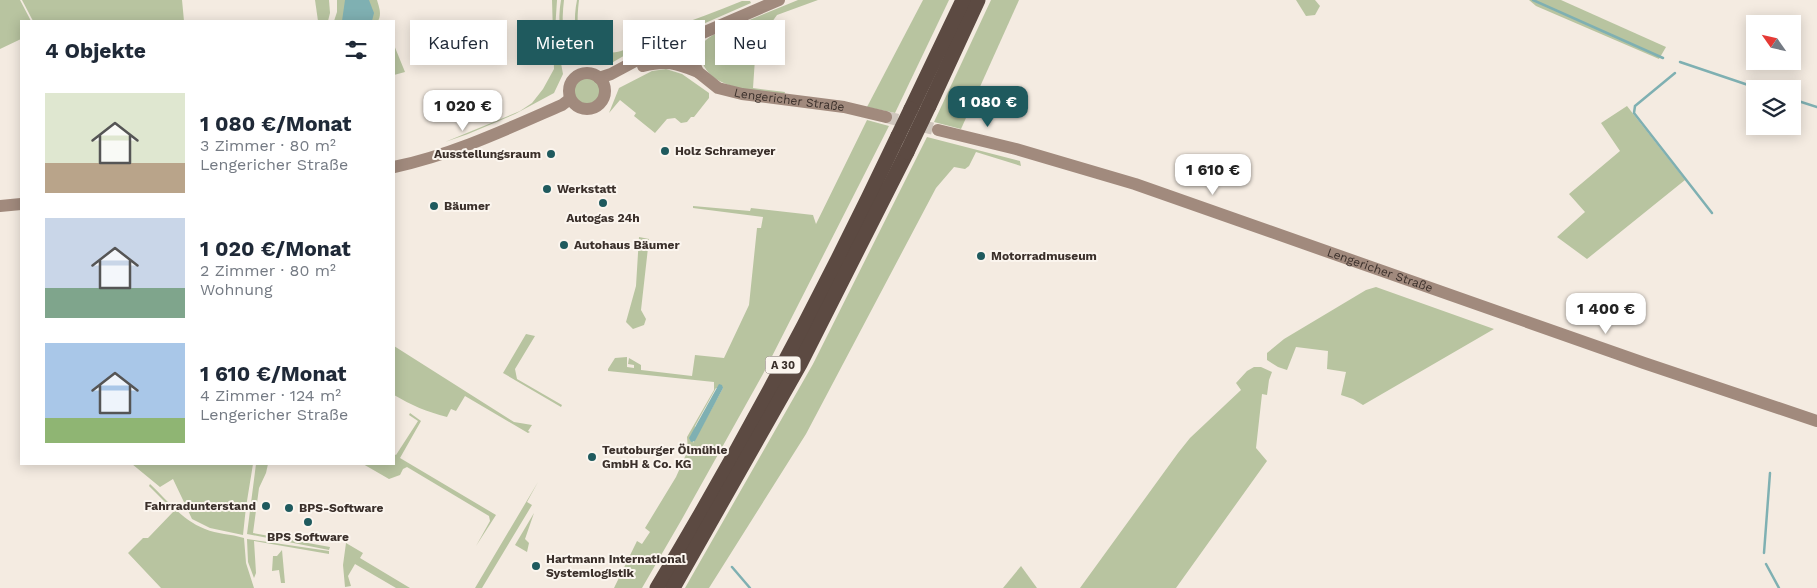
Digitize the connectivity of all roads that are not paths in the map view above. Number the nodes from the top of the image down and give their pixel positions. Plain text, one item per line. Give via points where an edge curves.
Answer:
1 (779, 0) edge
2 (963, 0) edge
3 (978, 0) edge
4 (705, 32) edge
5 (628, 65) edge
6 (695, 65) edge
7 (643, 66) joint
8 (698, 72) junction
9 (599, 78) junction
10 (605, 91) junction
11 (570, 99) junction
12 (886, 117) tunnel mouth
13 (938, 130) tunnel mouth
14 (395, 168) edge
15 (20, 204) edge
16 (0, 206) edge
17 (1817, 421) edge
18 (657, 588) edge
19 (674, 588) edge

1 - 4 street
2 - 18 highway, A 30, bridge via 857,221 786,358
3 - 19 highway, A 30, bridge via 907,152 796,372
5 - 9 street
6 - 8 street
7 - 8 street, Lengericher Straße via 668,62
7 - 10 street via 615,81
8 - 12 street, Lengericher Straße via 711,83 729,91
9 - 10 street
9 - 11 street via 585,73 575,77 569,87
10 - 11 street via 602,102 593,108 582,109
11 - 14 street via 494,135
13 - 17 street, Lengericher Straße via 1135,184
15 - 16 street

